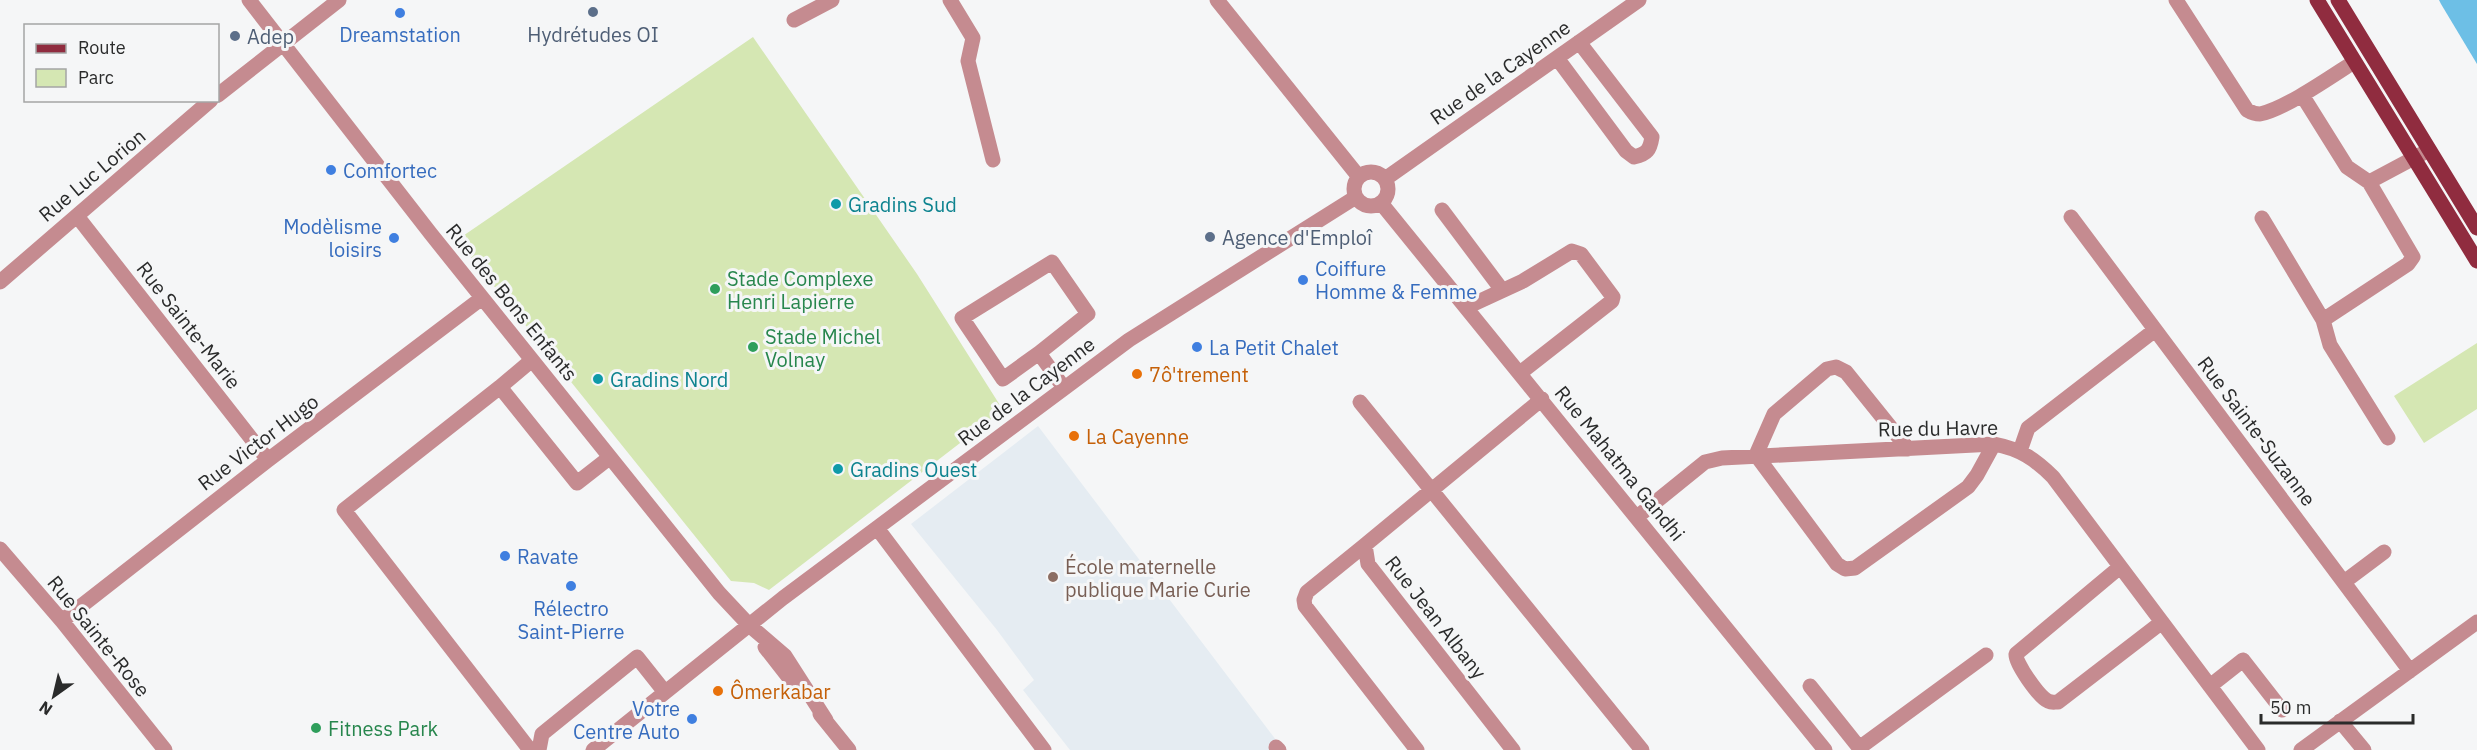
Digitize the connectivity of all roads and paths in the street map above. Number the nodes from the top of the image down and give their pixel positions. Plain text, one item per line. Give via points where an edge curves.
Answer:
1 (249, 0) edge
2 (339, 0) edge
3 (832, 0) edge
4 (950, 0) edge
5 (1217, 0) edge
6 (1639, 0) edge
7 (2176, 0) edge
8 (2327, 2) edge
9 (794, 20) dead end
10 (1579, 42) junction
11 (283, 45) junction
12 (1557, 58) junction
13 (2354, 62) junction
14 (219, 94) edge
15 (2302, 95) junction
16 (209, 102) edge
17 (2429, 150) junction
18 (2414, 158) junction
19 (993, 160) dead end
20 (1359, 177) junction
21 (1385, 179) junction
22 (2368, 182) junction
23 (1356, 197) junction
24 (1381, 203) junction
25 (1442, 210) dead end
26 (76, 216) junction
27 (2071, 217) dead end
28 (2262, 218) dead end
29 (2477, 228) edge
30 (2477, 261) edge
31 (0, 282) edge
32 (1502, 290) junction
33 (482, 298) junction
34 (1467, 308) junction
35 (2323, 320) junction
36 (2155, 330) junction
37 (1039, 354) junction
38 (532, 360) junction
39 (1521, 373) junction
40 (500, 387) junction
41 (1064, 388) junction
42 (1542, 399) junction
43 (1360, 402) dead end
44 (2388, 438) dead end
45 (1994, 444) junction
46 (1908, 448) junction
47 (2020, 451) junction
48 (1756, 455) junction
49 (609, 458) junction
50 (268, 460) junction
51 (1431, 489) junction
52 (1637, 518) junction
53 (877, 528) junction
54 (1365, 545) junction
55 (0, 549) edge
56 (2384, 552) dead end
57 (2120, 567) junction
58 (2344, 582) junction
59 (62, 621) junction
60 (2162, 622) junction
61 (749, 625) junction
62 (2475, 627) edge
63 (1986, 655) dead end
64 (2410, 671) junction
65 (1810, 686) dead end
66 (2210, 686) junction
67 (664, 692) junction
68 (2282, 710) dead end
69 (2340, 721) junction
70 (1860, 749) edge
71 (165, 750) edge
72 (530, 750) edge
73 (539, 750) edge
74 (593, 750) edge
75 (849, 750) edge
76 (1044, 750) edge
77 (1417, 750) edge
78 (1512, 750) edge
79 (1642, 750) edge
80 (1825, 750) edge
81 (2258, 750) edge
82 (2301, 750) edge
83 (2364, 750) edge

1 - 11 street, Rue des Bons Enfants
2 - 11 street
3 - 9 street
4 - 19 street via 973,38 968,61
5 - 20 street
6 - 10 street, Rue de la Cayenne
7 - 15 street via 2247,110 2266,112
8 - 13 main road
8 - 17 main road
10 - 12 street, Rue de la Cayenne
10 - 12 street via 1652,137 1644,155 1634,157 1626,151
11 - 14 street
11 - 33 street, Rue des Bons Enfants
12 - 21 street, Rue de la Cayenne
13 - 15 street
13 - 18 main road
15 - 22 street via 2347,167
16 - 26 street, Rue Luc Lorion
17 - 18 street
17 - 29 main road
18 - 22 street
18 - 30 main road
20 - 21 street via 1374,172
20 - 23 street
21 - 24 street via 1388,191
22 - 35 street via 2413,257
23 - 24 street via 1368,205
23 - 41 street, Rue de la Cayenne via 1130,340
24 - 34 street, Rue Mahatma Gandhi
25 - 32 street
26 - 31 street, Rue Luc Lorion
26 - 50 street, Rue Sainte-Marie
27 - 36 street, Rue Sainte-Suzanne
28 - 35 street
32 - 34 street
32 - 39 street via 1577,251 1613,297 1609,305
33 - 38 street, Rue des Bons Enfants
33 - 50 street, Rue Victor Hugo
34 - 39 street, Rue Mahatma Gandhi
35 - 44 street via 2330,345
36 - 47 street via 2028,428
36 - 58 street, Rue Sainte-Suzanne
37 - 37 street via 1089,314 1053,262 962,318 1004,379
37 - 41 street
38 - 40 street
38 - 49 street, Rue des Bons Enfants
39 - 42 street, Rue Mahatma Gandhi
40 - 49 street via 577,483
40 - 72 street via 344,510
41 - 53 street, Rue de la Cayenne
42 - 51 street, Rue Jean Albany
42 - 52 street, Rue Mahatma Gandhi
43 - 51 street
45 - 46 street, Rue du Havre
45 - 47 street, Rue du Havre
45 - 48 street via 1968,487 1855,568 1837,564
46 - 48 street, Rue du Havre
46 - 48 street via 1846,372 1836,367 1827,369 1774,414
47 - 57 street, Rue du Havre via 2053,477
48 - 52 street, Rue du Havre via 1705,462
49 - 61 street, Rue des Bons Enfants
50 - 59 street, Rue Victor Hugo
51 - 54 street, Rue Jean Albany
51 - 79 street
52 - 80 street, Rue Mahatma Gandhi
53 - 61 street, Rue de la Cayenne
53 - 76 street
54 - 77 street via 1307,592 1305,606
54 - 78 street, Rue Jean Albany via 1368,564
55 - 59 street, Rue Sainte-Rose
56 - 58 street
57 - 60 street, Rue du Havre
57 - 60 street via 2016,654 2016,662 2042,697 2058,702
58 - 64 street, Rue Sainte-Suzanne
59 - 71 street, Rue Sainte-Rose
60 - 66 street, Rue du Havre
61 - 67 street, Rue de la Cayenne
61 - 75 street, Rue des Bons Enfants
62 - 64 street
63 - 70 street
64 - 69 street
65 - 70 street
66 - 68 street via 2243,660
66 - 81 street, Rue du Havre
67 - 73 street via 637,657 542,734
67 - 74 street, Rue de la Cayenne
69 - 82 street
69 - 83 street

